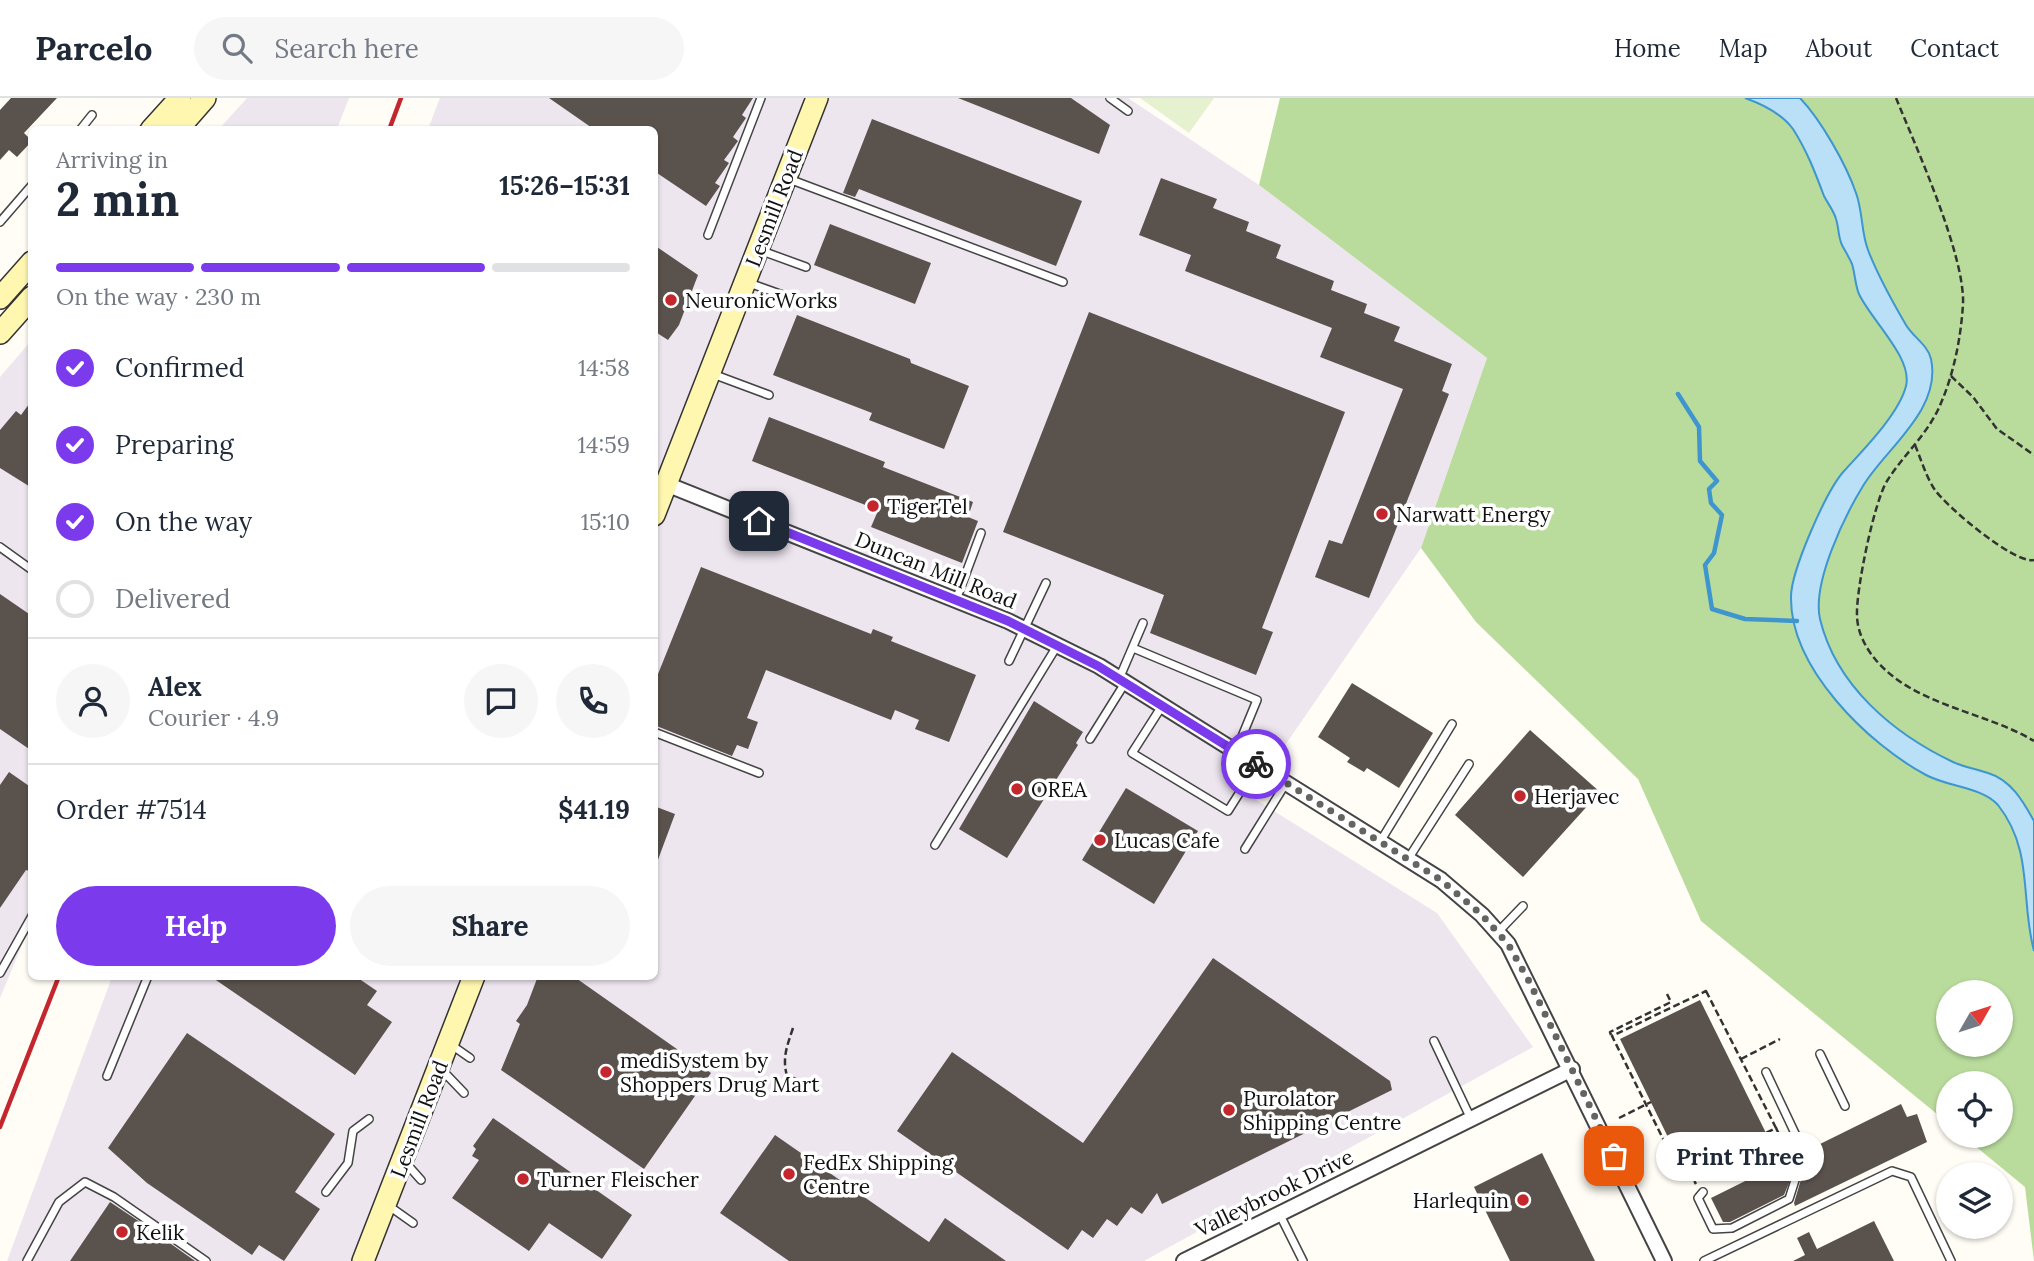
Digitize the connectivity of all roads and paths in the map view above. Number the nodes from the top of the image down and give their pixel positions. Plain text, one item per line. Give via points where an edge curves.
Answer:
1 (180, 98) edge
2 (205, 98) edge
3 (761, 98) edge
4 (817, 98) edge
5 (1110, 98) edge
6 (1896, 98) edge
7 (1128, 111) dead end
8 (92, 116) dead end
9 (83, 126) edge
10 (155, 126) edge
11 (180, 126) edge
12 (786, 178) junction
13 (28, 190) edge
14 (0, 222) edge
15 (708, 235) dead end
16 (758, 249) junction
17 (806, 267) dead end
18 (28, 269) edge
19 (745, 281) junction
20 (1063, 282) dead end
21 (0, 298) edge
22 (791, 298) dead end
23 (28, 301) edge
24 (0, 332) edge
25 (709, 373) junction
26 (1951, 375) junction
27 (769, 395) dead end
28 (1915, 445) junction
29 (2034, 454) edge
30 (666, 484) junction
31 (658, 505) edge
32 (981, 533) dead end
33 (0, 547) edge
34 (2033, 561) edge
35 (28, 567) edge
36 (2034, 567) edge
37 (1046, 583) dead end
38 (956, 600) junction
39 (1143, 623) dead end
40 (1026, 630) junction
41 (1058, 645) junction
42 (1133, 648) junction
43 (1009, 661) dead end
44 (1122, 681) junction
45 (1162, 706) junction
46 (1452, 724) dead end
47 (658, 735) edge
48 (1090, 739) dead end
49 (2034, 740) edge
50 (1236, 752) junction
51 (1469, 764) dead end
52 (1257, 765) junction
53 (759, 774) dead end
54 (1286, 783) junction
55 (1380, 842) junction
56 (935, 845) dead end
57 (1245, 849) dead end
58 (1408, 859) junction
59 (1523, 906) dead end
60 (28, 923) edge
61 (1498, 932) junction
62 (0, 973) edge
63 (146, 980) edge
64 (472, 980) edge
65 (1667, 994) dead end
66 (793, 1028) dead end
67 (1612, 1036) junction
68 (1780, 1038) dead end
69 (1434, 1041) dead end
70 (448, 1043) junction
71 (1820, 1054) dead end
72 (470, 1058) dead end
73 (1741, 1059) junction
74 (439, 1067) junction
75 (1572, 1069) junction
76 (1766, 1072) dead end
77 (107, 1076) dead end
78 (800, 1080) dead end
79 (464, 1093) dead end
80 (1651, 1102) dead end
81 (1646, 1105) junction
82 (1846, 1106) dead end
83 (1619, 1118) dead end
84 (369, 1119) dead end
85 (1471, 1119) junction
86 (1776, 1128) junction
87 (1800, 1144) dead end
88 (1787, 1150) dead end
89 (403, 1159) junction
90 (1689, 1172) junction
91 (1796, 1177) dead end
92 (421, 1180) dead end
93 (1693, 1180) dead end
94 (326, 1192) dead end
95 (1703, 1192) dead end
96 (386, 1203) junction
97 (1279, 1213) junction
98 (413, 1223) dead end
99 (27, 1261) edge
100 (206, 1261) edge
101 (363, 1261) edge
102 (1184, 1261) edge
103 (1303, 1261) edge
104 (1664, 1261) edge
105 (1704, 1261) edge
106 (1951, 1261) edge

1 - 10 street
2 - 11 street
3 - 15 lane
4 - 12 street, Lesmill Road
5 - 7 lane
6 - 26 path via 1959,271 1963,302
8 - 9 lane
12 - 16 street, Lesmill Road
12 - 20 lane
13 - 14 lane
16 - 17 lane
16 - 19 street, Lesmill Road
18 - 21 street
19 - 22 lane
19 - 25 street, Lesmill Road
23 - 24 street
25 - 27 lane
25 - 30 street, Lesmill Road
26 - 28 path via 1941,404
26 - 29 path via 1997,429
28 - 34 path via 1936,490 1996,544
28 - 49 path via 1886,483 1877,510 1860,582 1856,616 1860,633 1876,660 1901,681
30 - 31 street, Lesmill Road
30 - 38 street, Duncan Mill Road
32 - 38 lane
33 - 35 lane
34 - 36 path
37 - 40 lane
38 - 40 street, Duncan Mill Road
39 - 42 lane
40 - 41 street, Duncan Mill Road
40 - 43 lane
41 - 44 street, Duncan Mill Road
41 - 56 lane
42 - 44 lane
42 - 50 lane via 1257,700
44 - 45 street, Duncan Mill Road
44 - 48 lane
45 - 50 street, Duncan Mill Road
45 - 52 lane via 1132,753 1228,811
46 - 55 lane
47 - 53 lane
50 - 52 street, Duncan Mill Road
51 - 58 lane
52 - 54 street, Duncan Mill Road
54 - 55 street, Duncan Mill Road
54 - 57 lane
55 - 58 street, Duncan Mill Road
58 - 61 street, Duncan Mill Road via 1441,880
59 - 61 lane
60 - 62 lane
61 - 75 street, Duncan Mill Road via 1529,981
63 - 77 lane
64 - 70 street, Lesmill Road
65 - 67 path via 1671,1002 1610,1032
66 - 78 path via 783,1056 785,1071
67 - 73 path via 1706,991
67 - 81 path
68 - 73 path
69 - 85 lane
70 - 72 lane
70 - 74 street, Lesmill Road
71 - 82 lane
73 - 86 path
74 - 79 lane
74 - 89 street, Lesmill Road
75 - 85 street, Valleybrook Drive
75 - 104 street, Duncan Mill Road
76 - 87 lane
80 - 81 path
81 - 83 path
81 - 90 path via 1681,1175
84 - 94 lane via 353,1131 348,1163
85 - 97 street, Valleybrook Drive
86 - 88 path
86 - 90 path
89 - 92 lane
89 - 96 street, Lesmill Road
90 - 93 path
91 - 95 lane via 1788,1199 1732,1228 1713,1229 1698,1198
96 - 98 lane
96 - 101 street, Lesmill Road
97 - 102 street, Valleybrook Drive
97 - 103 lane
99 - 100 lane via 60,1202 85,1182
105 - 106 lane via 1892,1171 1911,1177

